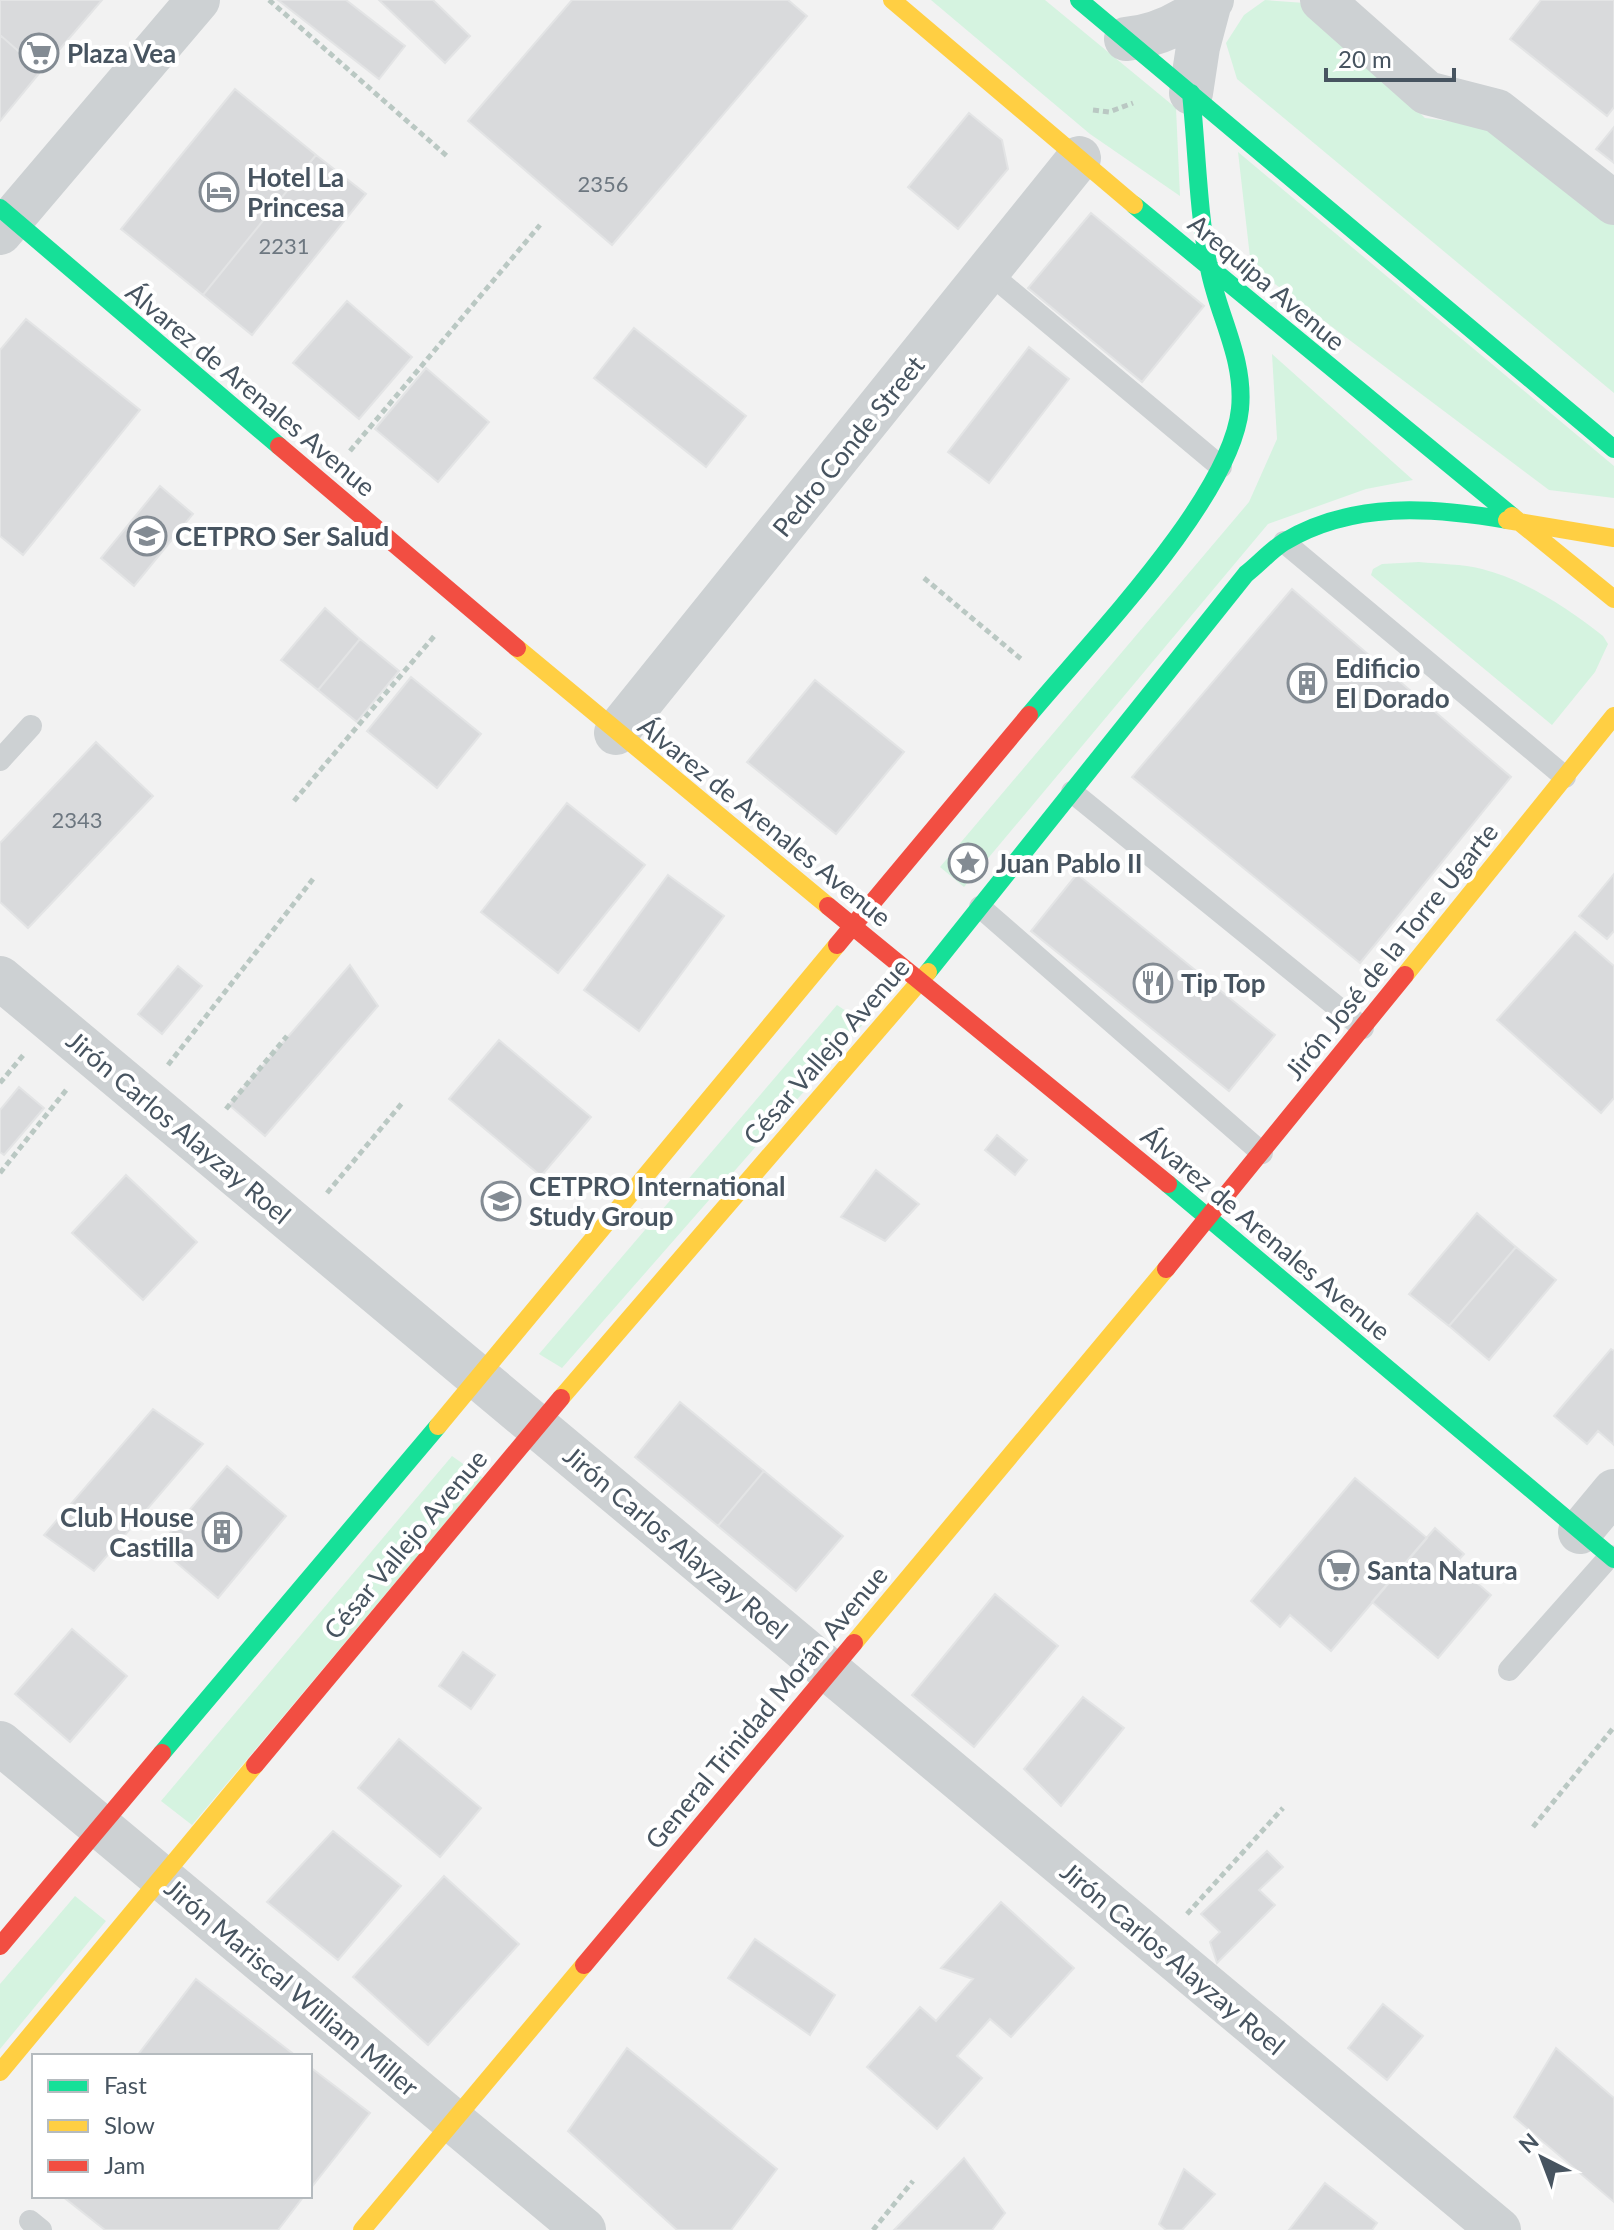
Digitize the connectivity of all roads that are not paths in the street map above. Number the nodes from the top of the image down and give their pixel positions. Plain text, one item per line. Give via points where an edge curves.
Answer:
1 (198, 0) edge
2 (892, 0) edge
3 (1079, 0) edge
4 (1322, 0) edge
5 (1211, 1) edge
6 (1126, 39) junction
7 (1191, 93) junction
8 (1079, 158) junction
9 (1614, 203) edge
10 (4, 220) edge
11 (1209, 269) junction
12 (988, 272) junction
13 (1614, 449) edge
14 (1221, 467) junction
15 (1518, 522) junction
16 (1614, 538) edge
17 (1284, 542) junction
18 (1614, 599) edge
19 (1614, 716) edge
20 (31, 726) dead end
21 (616, 733) junction
22 (0, 760) edge
23 (1565, 777) junction
24 (1072, 792) junction
25 (980, 907) junction
26 (853, 928) junction
27 (0, 978) edge
28 (921, 981) junction
29 (1363, 1028) junction
30 (1262, 1153) junction
31 (1209, 1218) junction
32 (479, 1377) junction
33 (537, 1426) junction
34 (1614, 1491) edge
35 (1601, 1549) edge
36 (1509, 1670) dead end
37 (830, 1671) junction
38 (0, 1743) edge
39 (99, 1826) junction
40 (160, 1876) junction
41 (0, 1946) edge
42 (0, 2072) edge
43 (453, 2121) junction
44 (362, 2230) edge
45 (584, 2230) edge
46 (1499, 2230) edge

1 - 10 street
2 - 8 main road, Arequipa Avenue
3 - 6 main road
4 - 9 street via 1427,93 1497,111
5 - 6 street via 1177,25 1150,37
5 - 7 street
6 - 7 main road
7 - 11 main road, César Vallejo Avenue
7 - 13 main road
8 - 11 main road, Arequipa Avenue
8 - 12 street, Pedro Conde Street
10 - 21 main road, Álvarez de Arenales Avenue
11 - 14 main road, César Vallejo Avenue via 1236,353 1240,407 1234,440
11 - 15 main road, Arequipa Avenue
12 - 14 lane
12 - 21 street, Pedro Conde Street
14 - 26 main road, César Vallejo Avenue via 1193,517
15 - 16 main road, César Vallejo Avenue
15 - 17 main road, César Vallejo Avenue via 1428,507 1383,510 1326,522
15 - 18 main road, Arequipa Avenue
17 - 23 lane
17 - 24 main road, César Vallejo Avenue via 1246,574
19 - 23 main road, Jirón José de la Torre Ugarte
20 - 22 lane
21 - 26 main road, Álvarez de Arenales Avenue
23 - 29 main road, Jirón José de la Torre Ugarte
24 - 25 main road, César Vallejo Avenue
24 - 29 lane
25 - 28 main road, César Vallejo Avenue
25 - 30 lane
26 - 28 main road, Álvarez de Arenales Avenue
26 - 32 main road, César Vallejo Avenue
27 - 32 street, Jirón Carlos Alayzay Roel
28 - 31 main road, Álvarez de Arenales Avenue
28 - 33 main road, César Vallejo Avenue
29 - 30 main road, Jirón José de la Torre Ugarte
30 - 31 main road, Jirón José de la Torre Ugarte
31 - 35 main road, Álvarez de Arenales Avenue
31 - 37 main road, General Trinidad Morán Avenue
32 - 33 street, Jirón Carlos Alayzay Roel
32 - 39 main road, César Vallejo Avenue
33 - 37 street, Jirón Carlos Alayzay Roel
33 - 40 main road, César Vallejo Avenue
34 - 35 street
35 - 36 lane
37 - 43 main road, General Trinidad Morán Avenue
37 - 46 street, Jirón Carlos Alayzay Roel
38 - 39 street, Jirón Mariscal William Miller
39 - 40 street, Jirón Mariscal William Miller
39 - 41 main road, César Vallejo Avenue
40 - 42 main road, César Vallejo Avenue
40 - 43 street, Jirón Mariscal William Miller
43 - 44 main road, General Trinidad Morán Avenue
43 - 45 street, Jirón Mariscal William Miller

